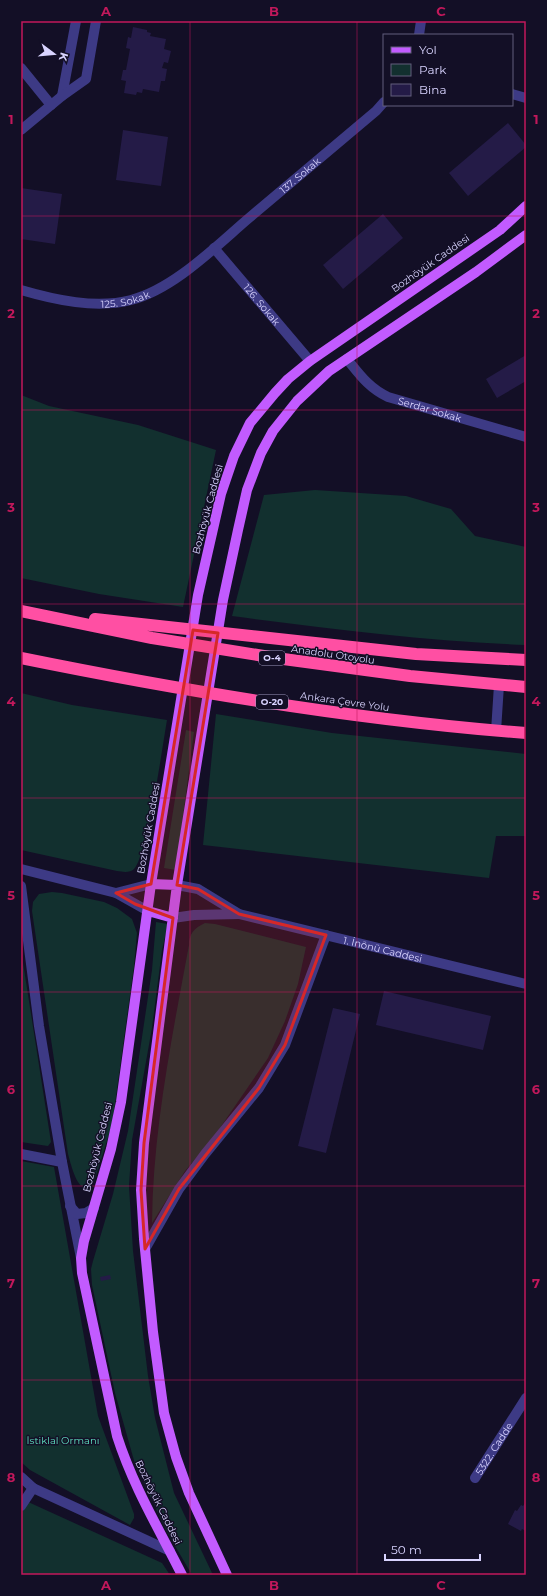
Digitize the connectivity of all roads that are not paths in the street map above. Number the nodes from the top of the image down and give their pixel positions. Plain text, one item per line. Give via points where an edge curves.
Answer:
1 (76, 21) edge
2 (96, 21) edge
3 (421, 21) edge
4 (419, 34) edge
5 (21, 68) edge
6 (513, 94) edge
7 (62, 96) junction
8 (526, 98) edge
9 (383, 103) edge
10 (51, 105) junction
11 (21, 130) edge
12 (526, 206) edge
13 (526, 236) edge
14 (214, 248) junction
15 (21, 290) edge
16 (347, 359) junction
17 (310, 361) junction
18 (526, 437) edge
19 (21, 611) edge
20 (21, 658) edge
21 (526, 660) edge
22 (499, 685) junction
23 (526, 687) edge
24 (496, 731) junction
25 (526, 733) edge
26 (21, 869) edge
27 (151, 884) junction
28 (177, 885) junction
29 (21, 886) edge
30 (116, 893) junction
31 (148, 911) junction
32 (239, 914) junction
33 (172, 918) junction
34 (326, 935) junction
35 (526, 984) edge
36 (21, 1154) edge
37 (62, 1162) junction
38 (70, 1206) junction
39 (94, 1208) junction
40 (145, 1248) junction
41 (81, 1258) junction
42 (526, 1398) edge
43 (21, 1477) edge
44 (475, 1478) dead end
45 (33, 1488) junction
46 (21, 1506) edge
47 (170, 1551) junction
48 (182, 1575) edge
49 (227, 1575) edge

1 - 7 street
2 - 7 street via 86,79
3 - 4 street
5 - 10 street
6 - 8 street
7 - 10 street
9 - 14 street, 137. Sokak
10 - 11 street
12 - 17 main road, Bozhöyük Caddesi via 500,230
13 - 16 main road
14 - 15 street, 125. Sokak via 174,280 131,300 114,303 82,302
14 - 17 street, 126. Sokak
16 - 18 street, Serdar Sokak via 365,382 375,391 388,397
16 - 28 main road via 329,371 297,401 273,431 260,453 247,490 223,600
17 - 27 main road, Bozhöyük Caddesi via 288,379 250,424 226,479 198,595
19 - 21 highway via 416,654
19 - 22 highway, Anadolu Otoyolu / O-4 via 152,638 276,658
20 - 24 highway, Ankara Çevre Yolu / O-20 via 136,681 253,699 396,720
22 - 23 highway, Anadolu Otoyolu / O-4
22 - 24 street
24 - 25 highway, Ankara Çevre Yolu / O-20
26 - 30 street
27 - 28 main road
27 - 30 street
27 - 31 main road, Bozhöyük Caddesi
28 - 32 street via 198,889
28 - 33 main road
29 - 37 street via 39,1026
30 - 31 street
31 - 33 main road
31 - 39 main road, Bozhöyük Caddesi via 121,1102
32 - 33 street
32 - 34 street, 1. İnönü Caddesi
33 - 40 main road via 144,1143 141,1190
34 - 35 street, 1. İnönü Caddesi
34 - 40 street via 285,1045 259,1088 179,1189
36 - 37 street
37 - 38 street
38 - 39 street via 77,1214 86,1213
38 - 41 street
39 - 41 main road, Bozhöyük Caddesi
40 - 49 main road via 164,1413 189,1494
41 - 47 main road, Bozhöyük Caddesi via 117,1436 136,1488
42 - 44 street, 5322. Cadde
43 - 45 street
45 - 46 street
45 - 47 street
47 - 48 main road, Bozhöyük Caddesi

